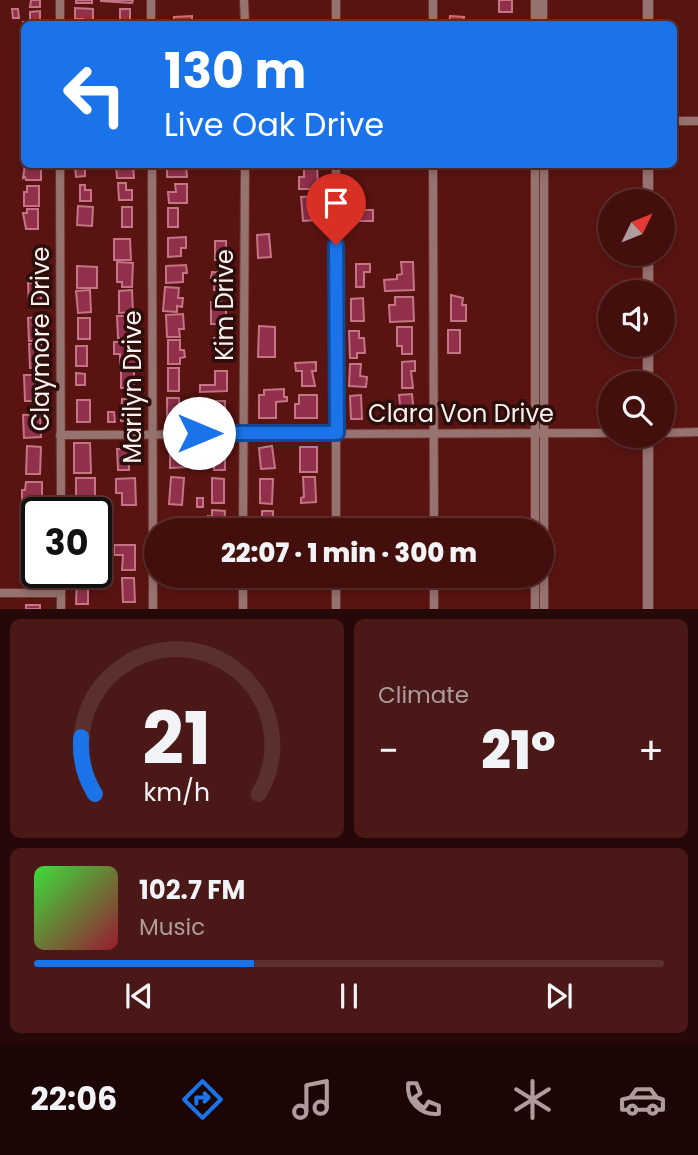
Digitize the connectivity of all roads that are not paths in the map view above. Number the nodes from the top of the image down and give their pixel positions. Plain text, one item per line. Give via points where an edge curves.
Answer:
1 (60, 0) edge
2 (152, 0) edge
3 (244, 0) edge
4 (336, 0) edge
5 (433, 0) edge
6 (535, 0) edge
7 (543, 0) edge
8 (648, 0) edge
9 (60, 21) edge
10 (151, 21) edge
11 (245, 21) edge
12 (336, 21) edge
13 (433, 21) edge
14 (535, 21) edge
15 (543, 21) edge
16 (648, 21) edge
17 (677, 121) edge
18 (698, 121) edge
19 (60, 168) edge
20 (152, 168) edge
21 (245, 168) edge
22 (336, 168) edge
23 (433, 168) edge
24 (535, 168) edge
25 (543, 168) edge
26 (648, 168) edge
27 (648, 189) edge
28 (539, 202) junction
29 (433, 432) junction
30 (539, 432) junction
31 (698, 432) edge
32 (153, 433) junction
33 (244, 433) junction
34 (337, 433) junction
35 (598, 433) edge
36 (675, 433) edge
37 (60, 435) junction
38 (648, 448) edge
39 (61, 497) edge
40 (243, 518) edge
41 (336, 518) edge
42 (434, 518) edge
43 (538, 518) edge
44 (61, 588) edge
45 (243, 588) edge
46 (336, 588) edge
47 (434, 588) edge
48 (538, 588) edge
49 (540, 588) edge
50 (0, 593) edge
51 (61, 593) junction
52 (540, 607) edge
53 (61, 609) edge
54 (153, 609) edge
55 (243, 609) edge
56 (336, 609) edge
57 (434, 609) edge
58 (648, 609) edge

1 - 9 street
2 - 10 street
3 - 11 street
4 - 12 street
5 - 13 street
6 - 14 street
7 - 15 street
8 - 16 street
17 - 18 street
19 - 37 street, Claymore Drive
20 - 32 street, Marilyn Drive
21 - 33 street, Kim Drive
22 - 34 street
23 - 29 street
24 - 28 street
25 - 28 street
26 - 27 street
28 - 30 street
29 - 30 street, Clara Von Drive
29 - 34 street, Clara Von Drive
29 - 42 street
30 - 35 street, Clara Von Drive
30 - 43 street
31 - 36 street
32 - 33 street, Clara Von Drive
32 - 37 street, Clara Von Drive
32 - 54 street, Marilyn Drive
33 - 34 street, Clara Von Drive
33 - 40 street, Kim Drive
34 - 41 street
37 - 39 street, Claymore Drive
38 - 58 street
44 - 51 street
45 - 55 street
46 - 56 street
47 - 57 street
48 - 52 street
49 - 52 street
50 - 51 street
51 - 53 street

